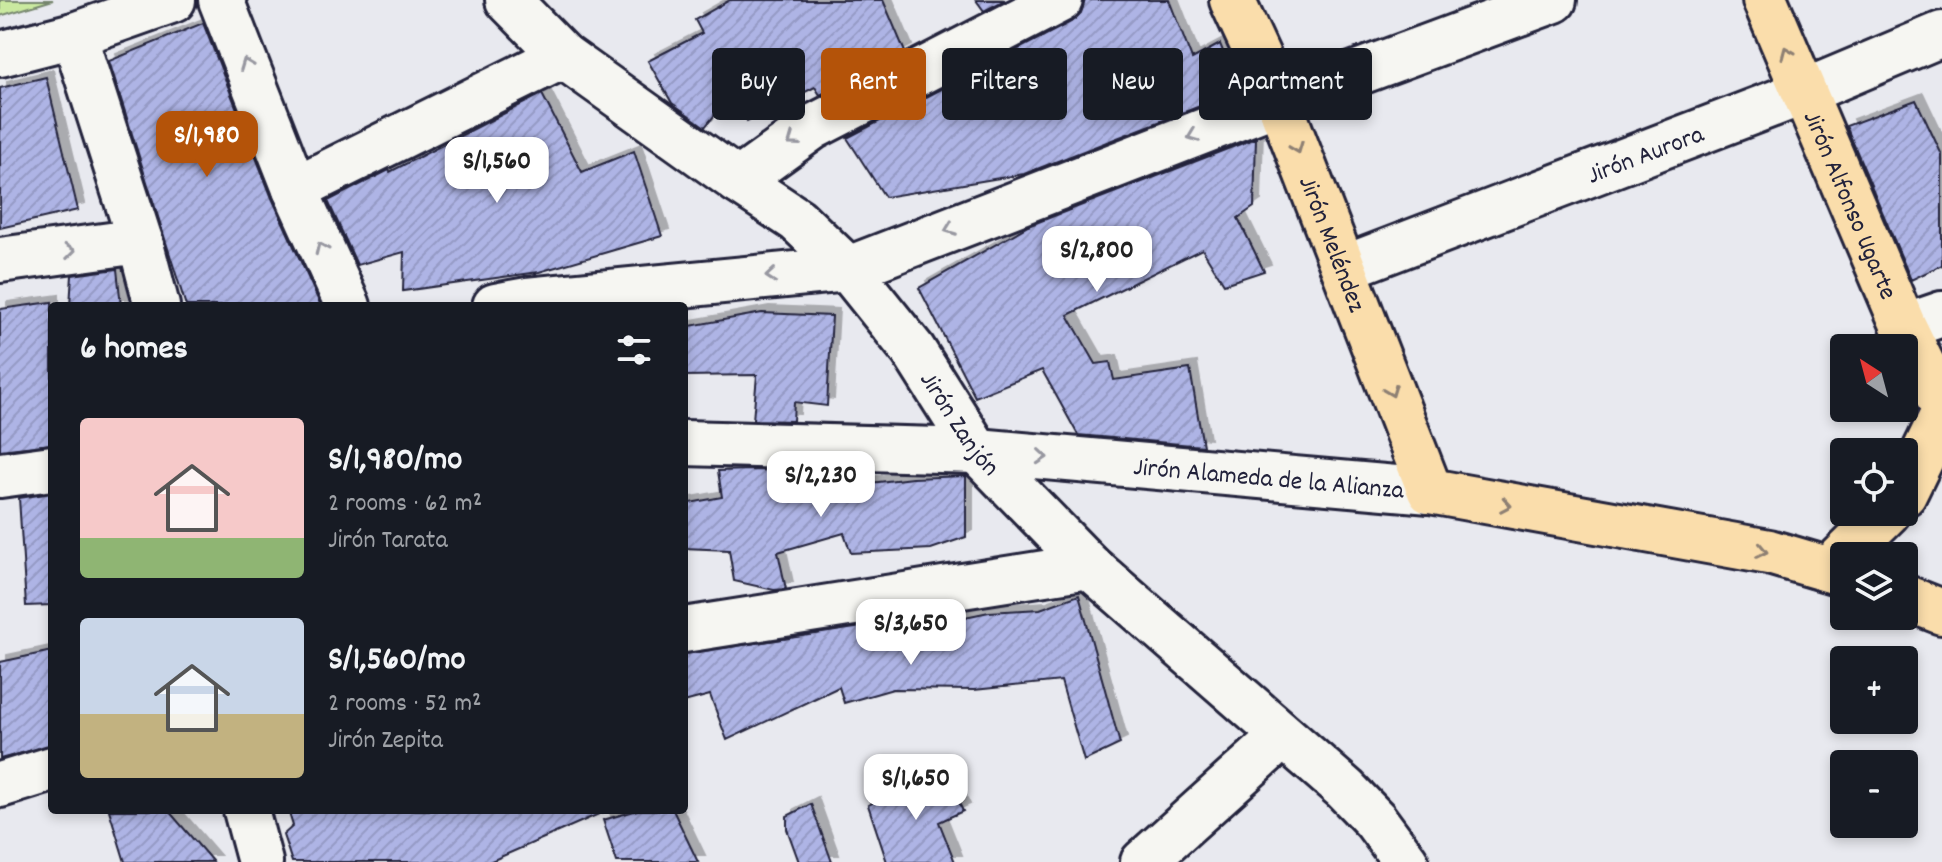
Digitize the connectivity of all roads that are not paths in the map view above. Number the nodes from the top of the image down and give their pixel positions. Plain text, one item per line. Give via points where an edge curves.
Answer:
1 (173, 0) edge
2 (221, 0) edge
3 (508, 0) edge
4 (1060, 0) edge
5 (1232, 0) edge
6 (1554, 0) edge
7 (1765, 0) edge
8 (1942, 34) edge
9 (74, 35) junction
10 (1254, 48) edge
11 (0, 54) edge
12 (563, 56) junction
13 (1372, 68) edge
14 (1804, 92) junction
15 (1233, 120) edge
16 (1286, 120) edge
17 (738, 181) junction
18 (295, 189) junction
19 (140, 241) junction
20 (0, 260) edge
21 (1344, 268) junction
22 (848, 269) junction
23 (156, 302) edge
24 (346, 302) edge
25 (522, 302) edge
26 (1923, 320) edge
27 (1942, 405) edge
28 (1942, 416) edge
29 (688, 443) edge
30 (977, 451) junction
31 (1918, 465) edge
32 (48, 469) edge
33 (0, 475) edge
34 (1430, 491) junction
35 (1876, 526) edge
36 (1863, 542) edge
37 (1089, 566) junction
38 (1830, 569) edge
39 (1918, 603) edge
40 (1942, 612) edge
41 (688, 629) edge
42 (1283, 736) junction
43 (48, 770) edge
44 (0, 785) edge
45 (247, 814) edge
46 (1145, 861) edge
47 (260, 862) edge
48 (1406, 862) edge

1 - 9 street
18 -> 2 street
3 - 12 street, Jirón Zanjón
4 -> 17 street via 813,127
5 - 10 main road, Jirón Meléndez
6 - 13 street
14 -> 7 main road, Jirón Alfonso Ugarte
8 - 14 street, Jirón Aurora
9 - 11 street
9 - 19 street
12 - 17 street, Jirón Zanjón
12 - 18 street
14 - 21 street, Jirón Aurora
14 - 26 main road, Jirón Alfonso Ugarte
15 -> 22 street
16 -> 21 main road, Jirón Meléndez
17 - 22 street, Jirón Zanjón via 797,220
24 -> 18 street
20 -> 19 street
19 - 23 street
21 -> 34 main road, Jirón Meléndez
22 -> 25 street
22 - 30 street, Jirón Zanjón via 913,350
26 - 27 main road, Jirón Alfonso Ugarte
28 - 31 main road
29 - 30 street, Jirón Alameda de la Alianza
30 -> 34 street, Jirón Alameda de la Alianza
30 - 37 street, Jirón Zanjón
32 - 33 street
34 -> 38 main road, Jirón Alameda de la Alianza via 1754,549
35 - 36 main road
37 - 41 street
37 - 42 street, Jirón Zanjón
39 - 40 main road
42 - 46 street
42 - 48 street, Jirón Zanjón via 1345,789
43 - 44 street
45 - 47 street

